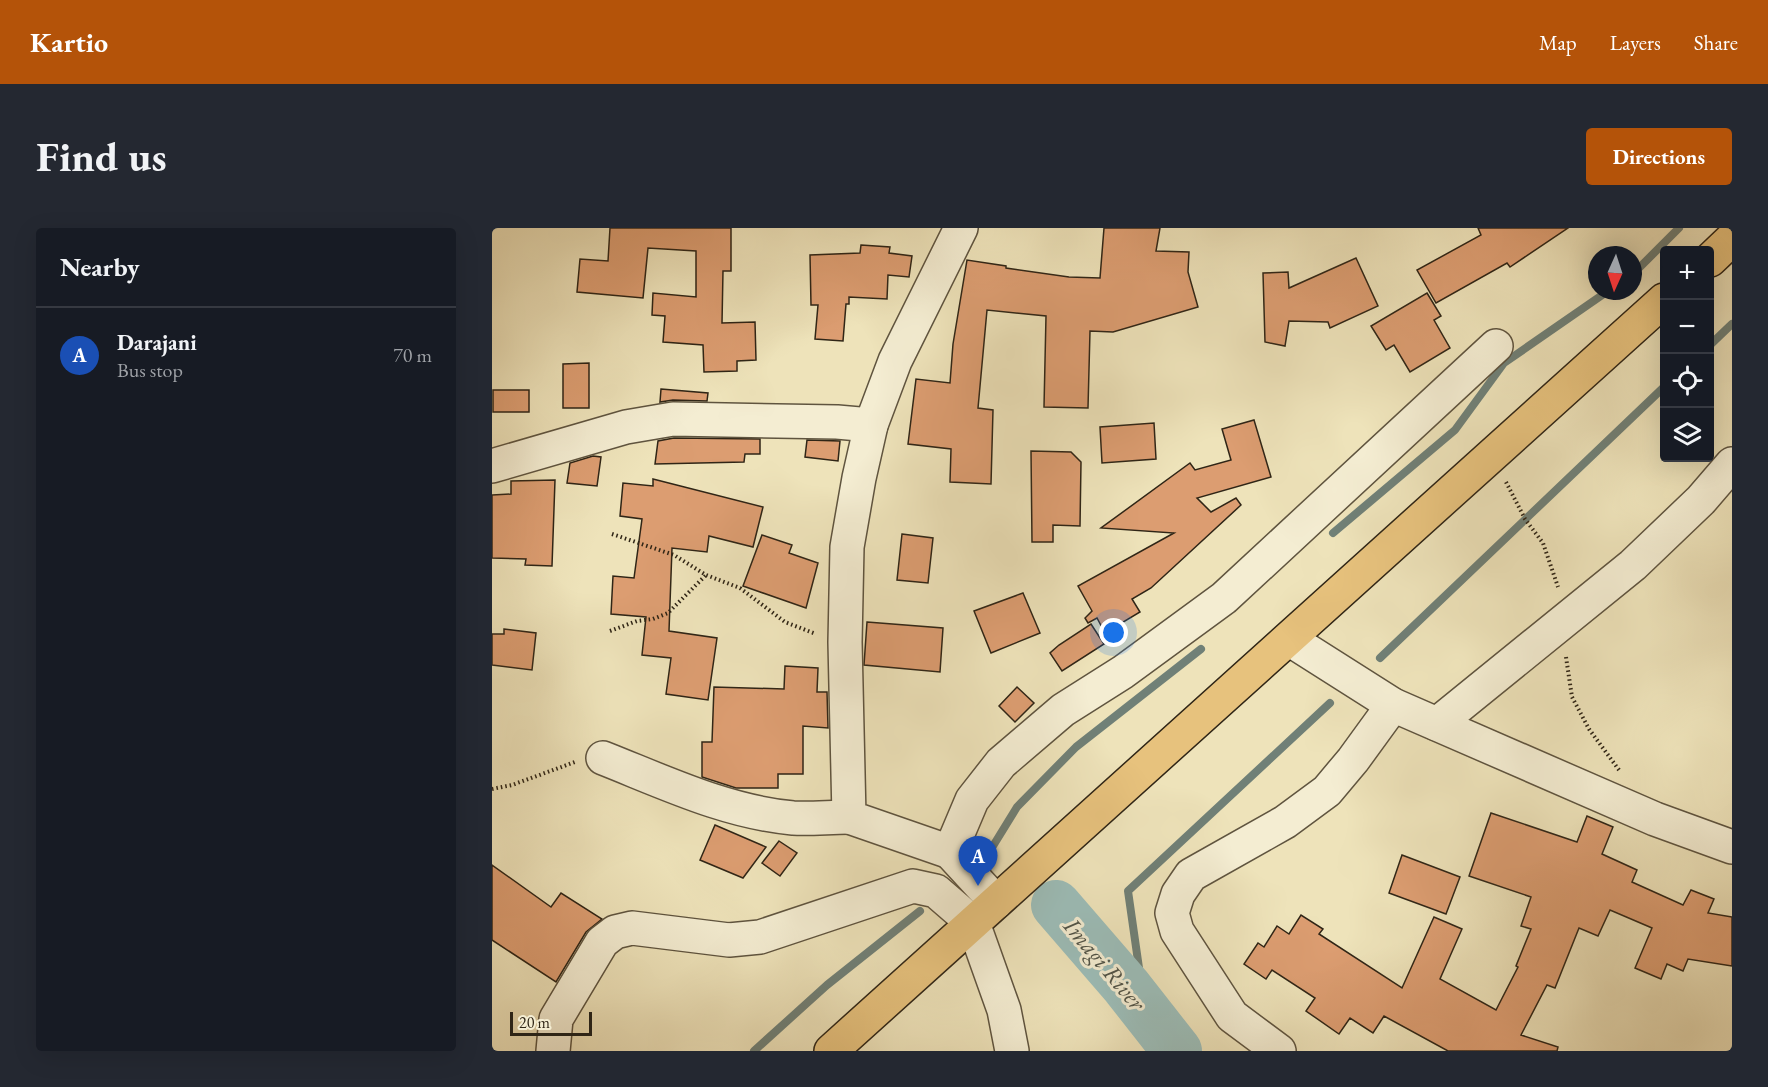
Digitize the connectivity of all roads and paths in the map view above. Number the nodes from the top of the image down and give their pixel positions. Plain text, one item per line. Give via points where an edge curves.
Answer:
1 (961, 228) edge
2 (1732, 239) edge
3 (1714, 256) edge
4 (1660, 305) edge
5 (1496, 346) dead end
6 (871, 425) junction
7 (1494, 454) junction
8 (1732, 464) edge
9 (492, 466) edge
10 (612, 534) dead end
11 (706, 575) junction
12 (1563, 621) junction
13 (610, 631) dead end
14 (1289, 639) junction
15 (845, 642) junction
16 (1393, 705) junction
17 (1437, 724) junction
18 (603, 758) joint
19 (1622, 774) dead end
20 (492, 789) edge
21 (849, 817) junction
22 (1732, 847) edge
23 (950, 852) junction
24 (985, 913) junction
25 (553, 1051) edge
26 (831, 1051) edge
27 (1012, 1051) edge
28 (1279, 1051) edge

1 - 6 street via 895,361
2 - 3 highway
4 - 7 highway
5 - 23 street via 1224,598 1123,672 1063,710 1001,763 972,800
6 - 9 street via 673,419 626,427
6 - 15 street via 847,546
7 - 12 path via 1515,502 1551,562
7 - 14 highway
8 - 12 street via 1633,566
10 - 11 path via 674,555
11 - 13 path via 668,613
11 - 15 path via 740,588 785,622
12 - 17 street
12 - 19 path via 1572,697 1589,729
14 - 16 street
14 - 24 highway
15 - 21 street
16 - 17 street
16 - 28 street via 1327,790 1286,822 1191,875 1178,894 1172,913 1178,931 1232,1016
17 - 22 street via 1655,819
18 - 20 path via 570,762
18 - 21 street via 753,812 794,818
21 - 23 street
23 - 24 street
24 - 25 street via 936,891 913,886 760,937 729,939 632,928 615,932 602,942 556,1019
24 - 26 highway
24 - 27 street

